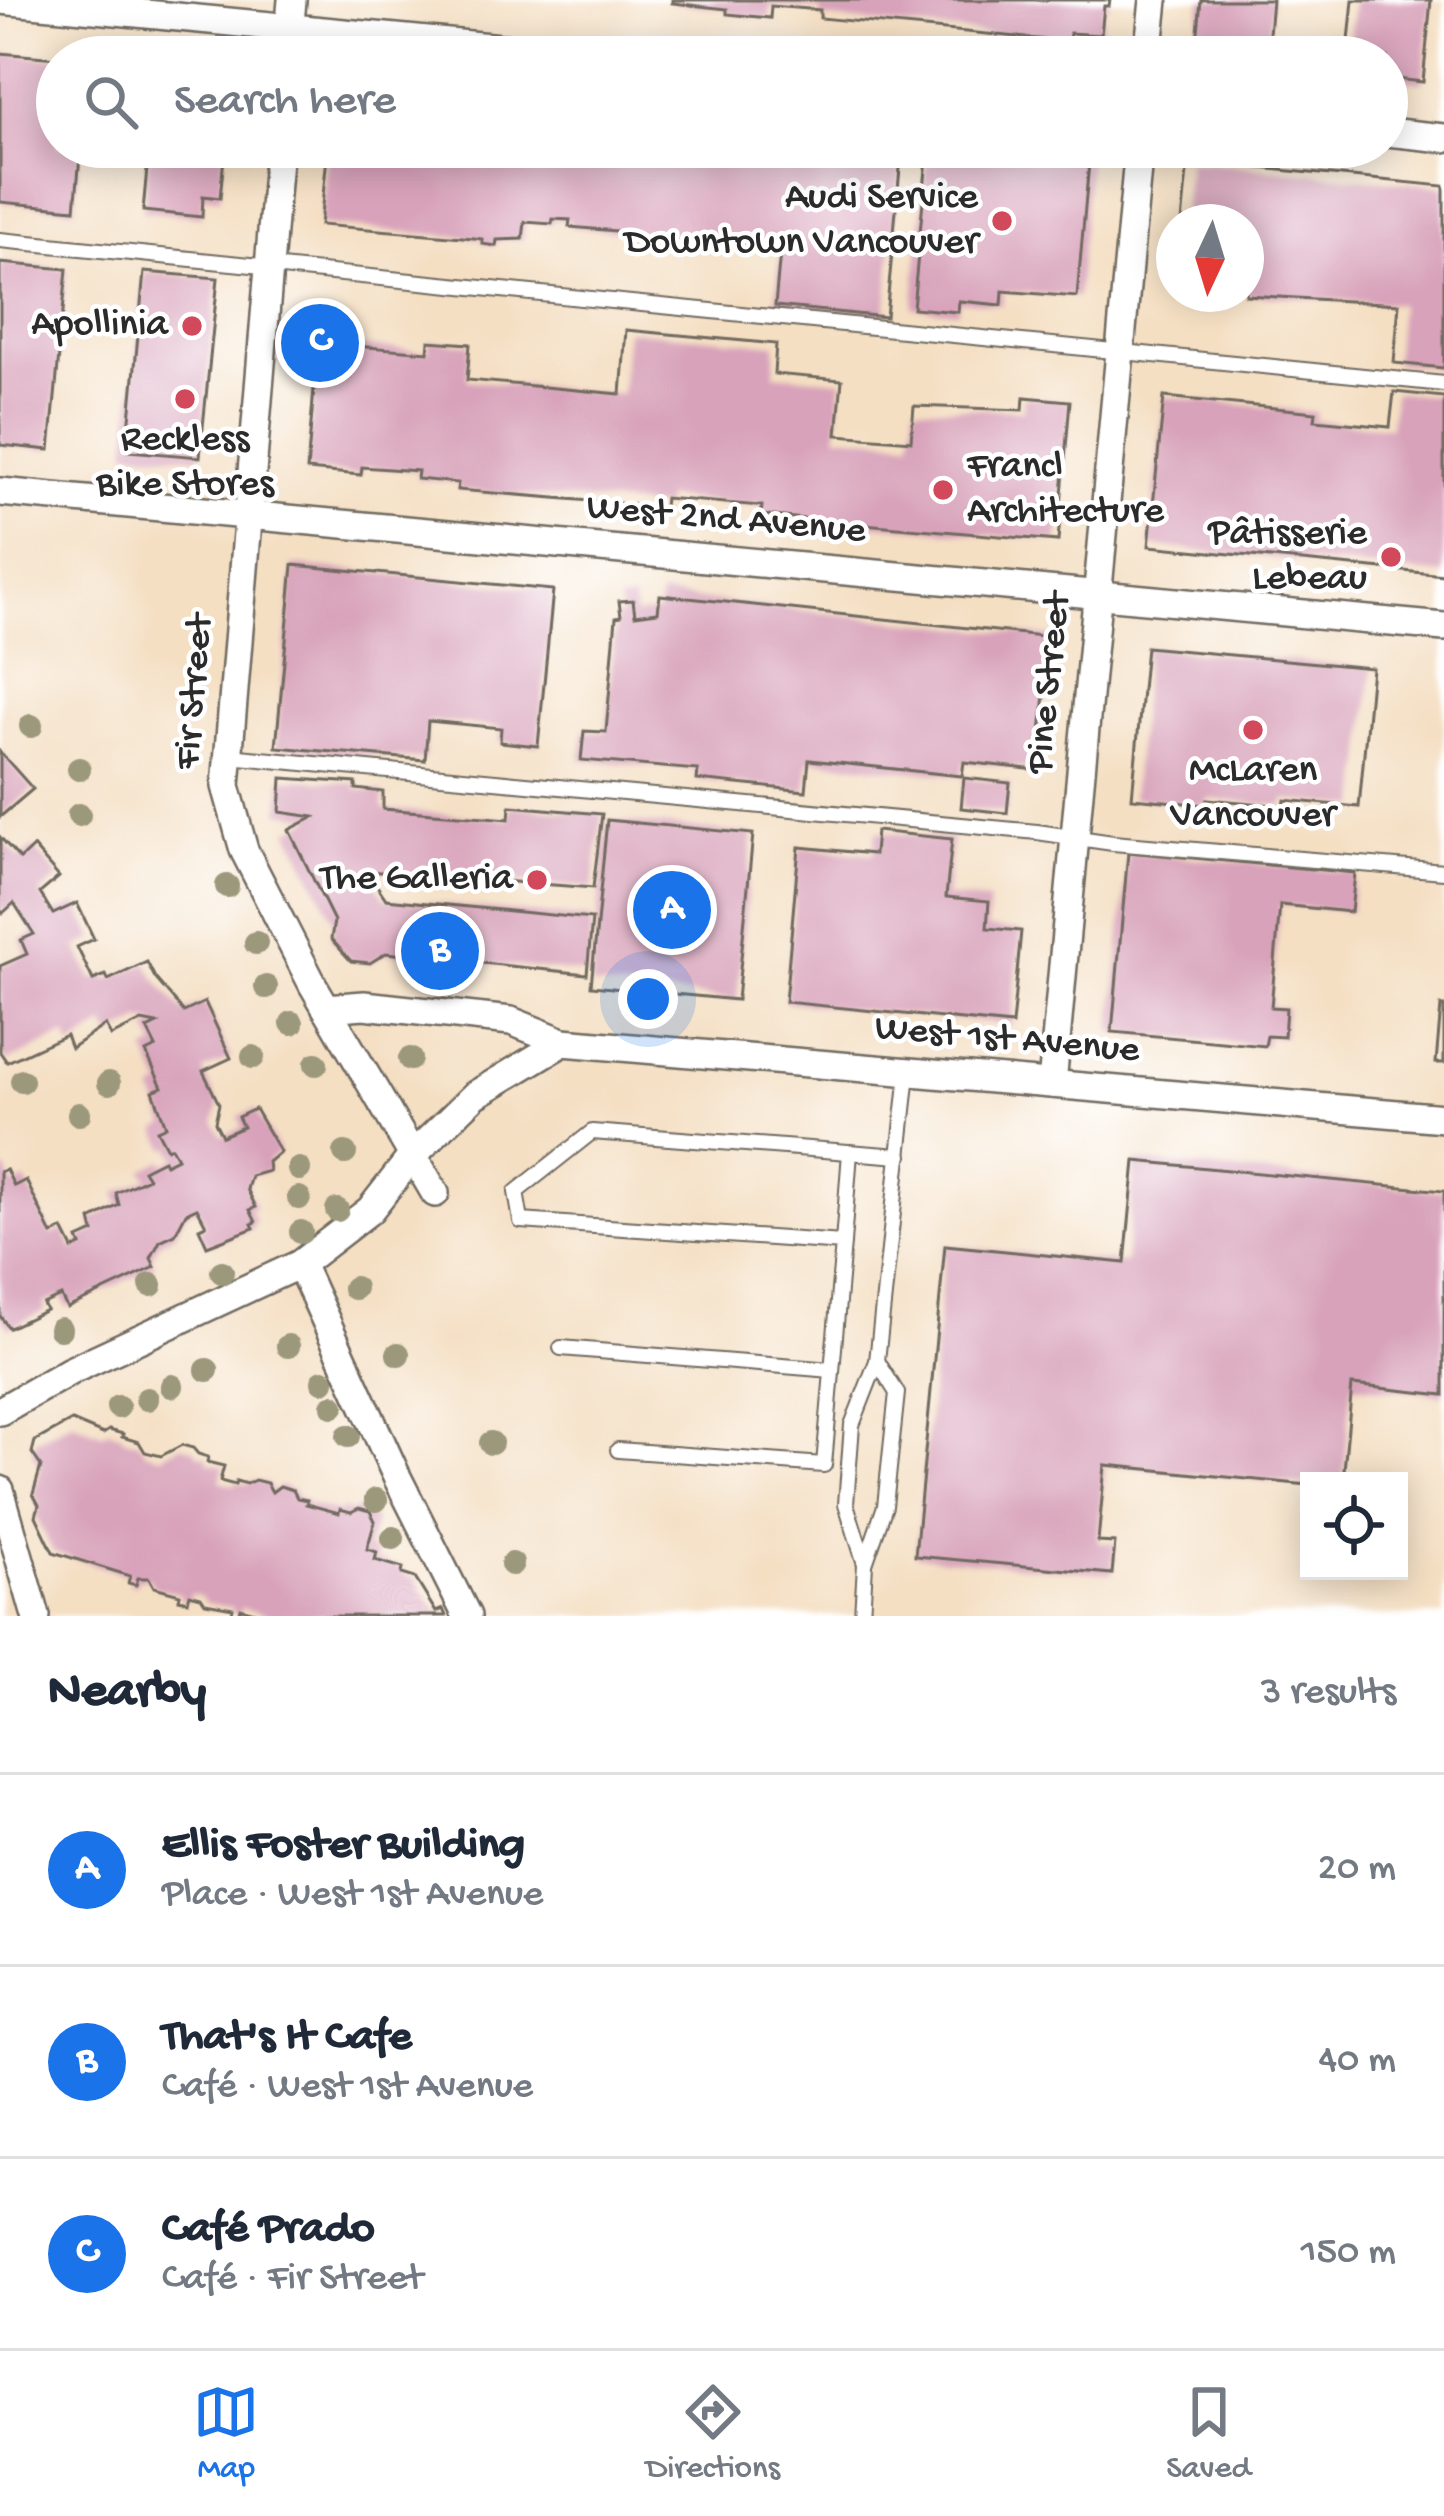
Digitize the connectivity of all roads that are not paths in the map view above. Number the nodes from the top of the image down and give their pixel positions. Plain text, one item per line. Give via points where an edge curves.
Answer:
1 (0, 0) edge
2 (1154, 0) edge
3 (112, 5) edge
4 (289, 28) edge
5 (373, 36) edge
6 (1150, 36) edge
7 (1408, 134) edge
8 (1444, 138) edge
9 (277, 168) edge
10 (1137, 168) edge
11 (0, 240) edge
12 (268, 266) junction
13 (1121, 353) junction
14 (1444, 384) edge
15 (0, 492) edge
16 (248, 515) junction
17 (1099, 595) junction
18 (1444, 627) edge
19 (229, 756) junction
20 (1074, 837) junction
21 (1444, 871) edge
22 (326, 1008) junction
23 (563, 1042) junction
24 (908, 1073) junction
25 (1052, 1084) junction
26 (1444, 1118) edge
27 (850, 1152) junction
28 (413, 1155) junction
29 (900, 1156) junction
30 (435, 1193) dead end
31 (843, 1243) junction
32 (299, 1264) junction
33 (561, 1348) dead end
34 (877, 1361) junction
35 (832, 1370) junction
36 (2, 1404) edge
37 (618, 1450) dead end
38 (0, 1490) edge
39 (865, 1564) junction
40 (36, 1616) edge
41 (467, 1616) edge
42 (862, 1616) edge

1 - 3 street
2 - 6 street
3 - 4 street
4 - 5 street
7 - 8 street
9 - 12 street, Fir Street
10 - 13 street, Pine Street
11 - 12 lane
12 - 13 lane
12 - 16 street, Fir Street
13 - 14 lane
13 - 17 street, Pine Street
15 - 16 street, West 2nd Avenue
16 - 17 street, West 2nd Avenue
16 - 19 street, Fir Street
17 - 18 street, West 2nd Avenue
17 - 20 street, Pine Street
19 - 20 lane
19 - 22 street, Fir Street via 226,786 244,850
20 - 21 lane
20 - 25 street, Pine Street
22 - 23 street, West 1st Avenue via 511,1021
22 - 28 street, Fir Street
23 - 24 street, West 1st Avenue
23 - 28 street via 475,1095
24 - 25 street, West 1st Avenue
24 - 29 lane
25 - 26 street, West 1st Avenue
27 - 29 lane
27 - 31 lane
27 - 31 lane via 592,1132 516,1192 521,1222
28 - 30 street, Fir Street
28 - 32 street via 370,1210
29 - 34 lane
31 - 35 lane
32 - 36 street
32 - 41 street
33 - 35 lane
34 - 39 lane via 852,1425 846,1504
34 - 39 lane via 897,1393 885,1506
35 - 37 lane via 824,1466
38 - 40 street
39 - 42 lane

